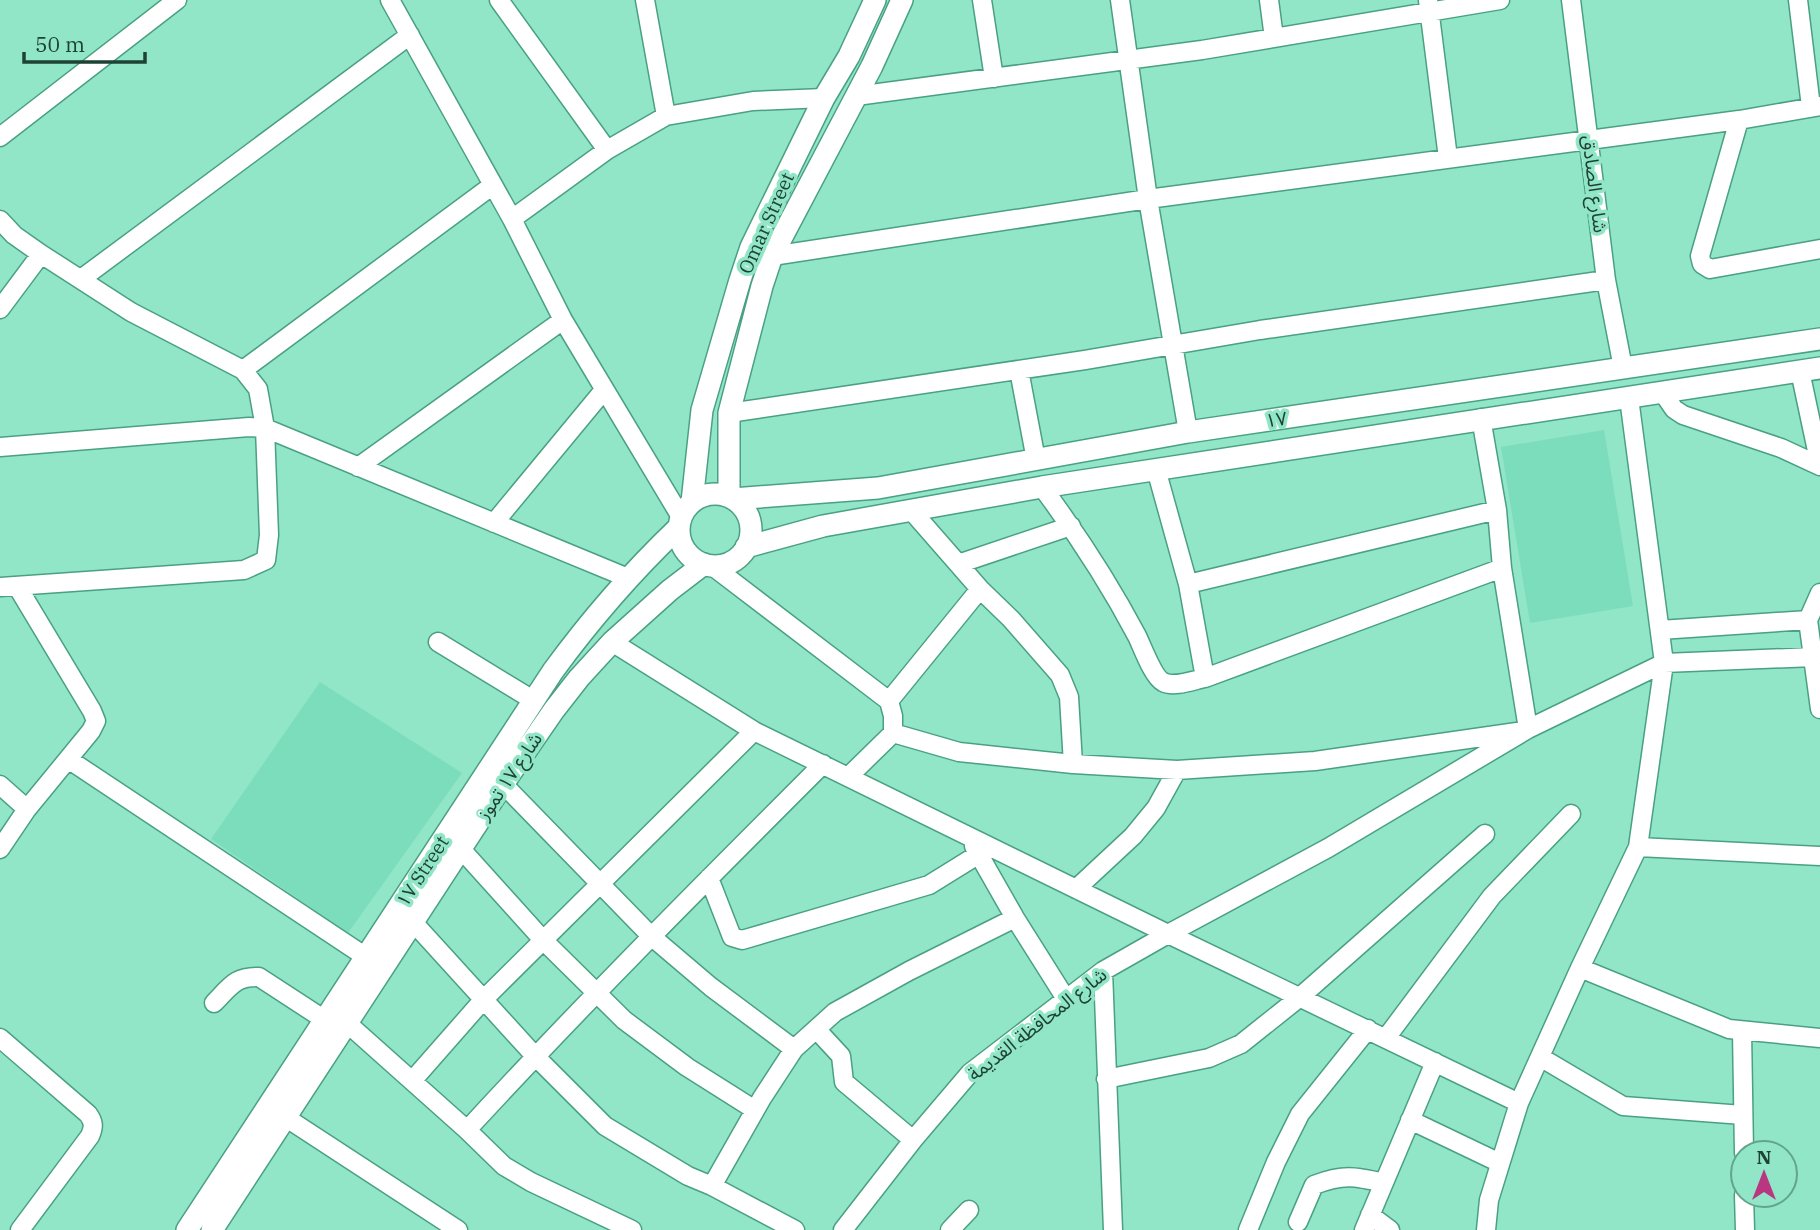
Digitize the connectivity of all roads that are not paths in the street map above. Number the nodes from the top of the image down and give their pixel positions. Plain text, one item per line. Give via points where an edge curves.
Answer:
1 (177, 0) edge
2 (390, 0) edge
3 (499, 0) edge
4 (645, 0) edge
5 (875, 0) edge
6 (902, 0) edge
7 (982, 0) edge
8 (1120, 0) edge
9 (1269, 0) edge
10 (1500, 0) edge
11 (1571, 0) edge
12 (1798, 0) edge
13 (1428, 6) edge
14 (410, 35) junction
15 (1275, 38) junction
16 (1129, 60) junction
17 (995, 78) junction
18 (856, 96) junction
19 (824, 98) junction
20 (1817, 109) edge
21 (666, 116) junction
22 (1740, 120) junction
23 (0, 137) edge
24 (1589, 141) junction
25 (607, 150) junction
26 (1448, 158) junction
27 (493, 185) junction
28 (1148, 199) junction
29 (512, 219) junction
30 (0, 220) edge
31 (1820, 249) edge
32 (41, 254) junction
33 (772, 256) junction
34 (81, 279) junction
35 (1606, 280) junction
36 (0, 309) edge
37 (563, 320) junction
38 (1820, 339) edge
39 (1173, 345) junction
40 (1623, 368) junction
41 (1810, 369) edge
42 (243, 370) junction
43 (1018, 370) junction
44 (604, 390) junction
45 (1663, 393) junction
46 (1629, 398) junction
47 (729, 413) junction
48 (1481, 418) junction
49 (265, 428) junction
50 (1188, 432) junction
51 (1818, 439) edge
52 (0, 447) edge
53 (1036, 460) junction
54 (1820, 466) edge
55 (358, 467) junction
56 (1156, 468) junction
57 (1042, 486) junction
58 (731, 497) junction
59 (911, 510) junction
60 (1496, 510) junction
61 (684, 515) junction
62 (494, 523) junction
63 (1071, 526) junction
64 (746, 547) junction
65 (958, 564) junction
66 (707, 565) junction
67 (1502, 568) junction
68 (628, 578) junction
69 (1188, 584) junction
70 (8, 587) edge
71 (980, 589) junction
72 (1820, 593) edge
73 (1808, 620) junction
74 (1660, 630) junction
75 (438, 642) dead end
76 (612, 642) junction
77 (1814, 657) junction
78 (1664, 663) junction
79 (1205, 678) junction
80 (533, 700) junction
81 (889, 701) junction
82 (1820, 709) edge
83 (1526, 730) junction
84 (754, 731) junction
85 (893, 733) junction
86 (68, 759) junction
87 (823, 764) junction
88 (1073, 764) junction
89 (1177, 770) junction
90 (848, 777) junction
91 (503, 784) junction
92 (0, 785) edge
93 (27, 809) junction
94 (1571, 814) dead end
95 (1485, 834) dead end
96 (968, 835) junction
97 (1638, 847) junction
98 (0, 849) edge
99 (461, 849) junction
100 (979, 854) junction
101 (1820, 856) edge
102 (709, 878) junction
103 (599, 884) junction
104 (1076, 889) junction
105 (1015, 918) junction
106 (413, 922) junction
107 (1168, 934) junction
108 (651, 936) junction
109 (543, 940) junction
110 (366, 957) junction
111 (1580, 968) junction
112 (1103, 971) junction
113 (596, 994) junction
114 (1300, 997) junction
115 (484, 999) junction
116 (1066, 999) junction
117 (214, 1003) dead end
118 (325, 1020) junction
119 (347, 1023) junction
120 (816, 1029) junction
121 (1368, 1029) junction
122 (1742, 1031) junction
123 (0, 1038) edge
124 (1386, 1038) junction
125 (1820, 1038) edge
126 (794, 1049) junction
127 (535, 1056) junction
128 (1540, 1057) junction
129 (1435, 1062) junction
130 (1106, 1079) junction
131 (412, 1081) junction
132 (1519, 1103) junction
133 (755, 1110) junction
134 (1744, 1115) junction
135 (285, 1118) junction
136 (1410, 1120) junction
137 (467, 1130) junction
138 (1744, 1139) edge
139 (913, 1140) junction
140 (1500, 1163) junction
141 (1384, 1183) junction
142 (712, 1186) junction
143 (1744, 1209) edge
144 (969, 1210) dead end
145 (1298, 1222) dead end
146 (1367, 1223) edge
147 (216, 1228) edge
148 (24, 1229) edge
149 (187, 1230) edge
150 (458, 1230) edge
151 (632, 1230) edge
152 (795, 1230) edge
153 (843, 1230) edge
154 (950, 1230) edge
155 (1113, 1230) edge
156 (1248, 1230) edge
157 (1390, 1230) edge
158 (1486, 1230) edge
159 (1745, 1230) edge

1 - 23 street
2 - 14 street
3 - 25 street
4 - 21 street
5 - 19 main road, Omar Street
6 - 18 main road, Omar Street
7 - 17 street
8 - 16 street
9 - 15 street
10 - 13 street
11 - 24 street, شارع الصادق
12 - 20 street
13 - 15 street
13 - 26 street
14 - 27 street
14 - 34 street
15 - 16 street
16 - 17 street
16 - 28 street
17 - 18 street
18 - 33 main road, Omar Street
19 - 21 street via 753,101
19 - 61 main road, Omar Street via 751,247 702,410
20 - 22 street
21 - 25 street
22 - 24 street
22 - 31 street via 1700,256 1702,264 1710,269
24 - 26 street
24 - 35 street, شارع الصادق
25 - 29 street
26 - 28 street
27 - 29 street
27 - 42 street
28 - 33 street
28 - 39 street
29 - 37 street
30 - 32 street
32 - 34 street
32 - 36 street
33 - 47 main road, Omar Street
34 - 42 street via 131,312
35 - 39 street
35 - 40 street, شارع الصادق
37 - 44 street
37 - 55 street
38 - 40 main road, ١٧
39 - 43 street
39 - 50 street
40 - 50 main road, ١٧
41 - 45 main road, ١٧
41 - 51 street
42 - 49 street via 258,389
43 - 47 street
43 - 53 street
44 - 61 street
44 - 62 street
45 - 46 main road, ١٧
45 - 54 street via 1682,415
46 - 48 main road, ١٧
46 - 74 street
47 - 58 main road, Omar Street
48 - 56 main road, ١٧
48 - 60 street
49 - 52 street
49 - 55 street
49 - 70 street via 266,560 244,570
50 - 53 main road, ١٧
51 - 54 street
53 - 58 main road, ١٧ via 878,488
55 - 62 street
56 - 57 main road, ١٧
56 - 69 street
57 - 59 main road, ١٧
57 - 63 street
58 - 61 main road via 703,495
58 - 64 main road via 748,515 751,526
59 - 64 main road, ١٧ via 823,526
59 - 65 street
60 - 67 street
60 - 69 street
61 - 66 main road via 679,537 688,554
61 - 68 main road, ١٧ Street
62 - 68 street
63 - 65 street
63 - 79 street via 1157,677 1174,684
64 - 66 main road via 732,562
65 - 71 street
66 - 76 main road, شارع ١٧ تموز via 662,596
66 - 81 street
67 - 79 street
67 - 83 street
68 - 80 main road, ١٧ Street
69 - 79 street
70 - 86 street via 96,721
71 - 81 street
71 - 88 street via 1060,675 1069,696
72 - 73 street
73 - 74 street
73 - 77 street
74 - 78 street
75 - 80 street
76 - 84 street
76 - 91 main road, شارع ١٧ تموز via 554,710
77 - 78 street
77 - 82 street
78 - 83 street
78 - 97 street
80 - 110 main road, ١٧ Street
81 - 85 street
83 - 89 street via 1315,761
83 - 107 street, شارع المحافظة القديمة via 1328,848
84 - 87 street
84 - 103 street
85 - 88 street via 959,752
85 - 90 street
86 - 93 street
86 - 110 street
87 - 90 street
87 - 102 street
88 - 89 street
89 - 104 street via 1156,808 1133,836
90 - 96 street
91 - 99 main road, شارع ١٧ تموز
91 - 103 street
92 - 93 street
93 - 98 street
94 - 124 street via 1492,896
95 - 114 street
96 - 100 street
96 - 104 street
97 - 101 street
97 - 111 street
99 - 106 main road, شارع ١٧ تموز
99 - 109 street
100 - 102 street via 929,885 742,940 732,937
100 - 105 street
102 - 108 street
103 - 108 street
103 - 109 street
104 - 107 street
105 - 116 street
105 - 120 street via 835,1012
106 - 115 street
106 - 119 main road, شارع ١٧ تموز
107 - 112 street, شارع المحافظة القديمة
107 - 114 street
108 - 113 street
108 - 126 street
109 - 113 street
109 - 115 street
110 - 118 main road, ١٧ Street
111 - 122 street
111 - 128 street
112 - 116 street, شارع المحافظة القديمة
112 - 130 street
113 - 127 street
113 - 133 street via 645,1036
114 - 121 street
114 - 130 street via 1223,1053
115 - 127 street
115 - 131 street
116 - 139 street, شارع المحافظة القديمة via 970,1073
117 - 118 street via 236,981 259,977
118 - 149 main road, ١٧ Street
119 - 131 street
119 - 135 main road, شارع ١٧ تموز
120 - 126 street
120 - 139 street via 841,1056 844,1082
121 - 124 street
121 - 156 street via 1300,1114
122 - 125 street
122 - 134 street
123 - 148 street via 93,1121 90,1136
124 - 129 street
126 - 133 street
127 - 137 street
127 - 142 street via 605,1126
128 - 132 street
128 - 134 street via 1623,1106
129 - 132 street
129 - 136 street
130 - 155 street
131 - 137 street
132 - 140 street
133 - 142 street
134 - 138 street
135 - 147 main road, شارع ١٧ تموز
135 - 150 street
136 - 140 street
136 - 141 street
137 - 151 street via 504,1166
139 - 153 street, شارع المحافظة القديمة
140 - 158 street
141 - 145 street via 1357,1176 1314,1185
141 - 146 street
142 - 152 street
143 - 159 street
144 - 154 street
146 - 157 street

